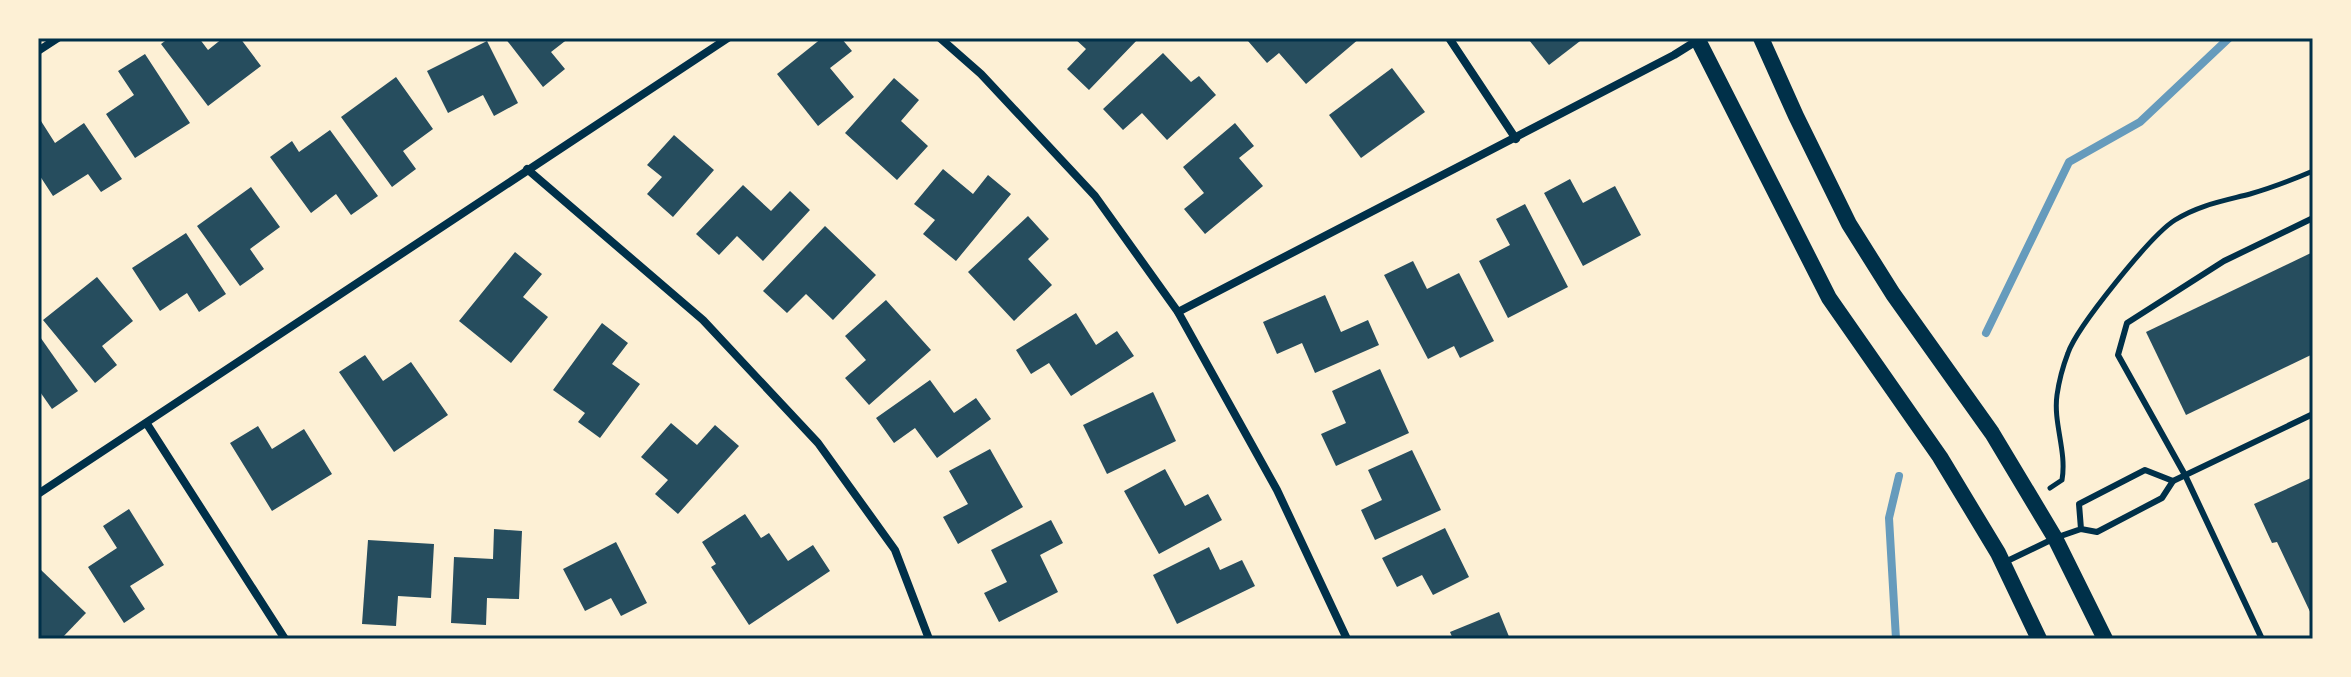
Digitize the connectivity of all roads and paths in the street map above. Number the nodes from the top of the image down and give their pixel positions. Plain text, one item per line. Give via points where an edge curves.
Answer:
1 (58, 38) edge
2 (728, 38) edge
3 (940, 38) edge
4 (1449, 38) edge
5 (1761, 38) edge
6 (1699, 39) edge
7 (38, 51) edge
8 (1516, 139) junction
9 (527, 169) junction
10 (2313, 218) edge
11 (1178, 312) junction
12 (2313, 414) edge
13 (147, 424) junction
14 (2185, 475) junction
15 (2173, 481) junction
16 (38, 494) edge
17 (2081, 529) junction
18 (2055, 538) junction
19 (2003, 563) junction
20 (285, 639) edge
21 (929, 639) edge
22 (1347, 639) edge
23 (2039, 639) edge
24 (2105, 639) edge
25 (2262, 639) edge

1 - 7 street
2 - 9 street
3 - 11 street via 981,74 1095,196
4 - 8 street
5 - 18 main road via 1849,224 1992,433
6 - 8 street
6 - 19 main road via 1829,298 1940,457
8 - 11 street
9 - 13 street
9 - 21 street via 703,320 818,443 895,550
10 - 14 lane via 2224,261 2127,323 2118,355
11 - 22 street via 1277,490
12 - 14 lane
13 - 16 street
13 - 20 street
14 - 15 lane
14 - 25 lane
15 - 17 lane via 2162,498 2097,532
15 - 17 lane via 2145,470 2079,504
17 - 18 lane
18 - 19 lane
18 - 24 main road
19 - 23 main road

